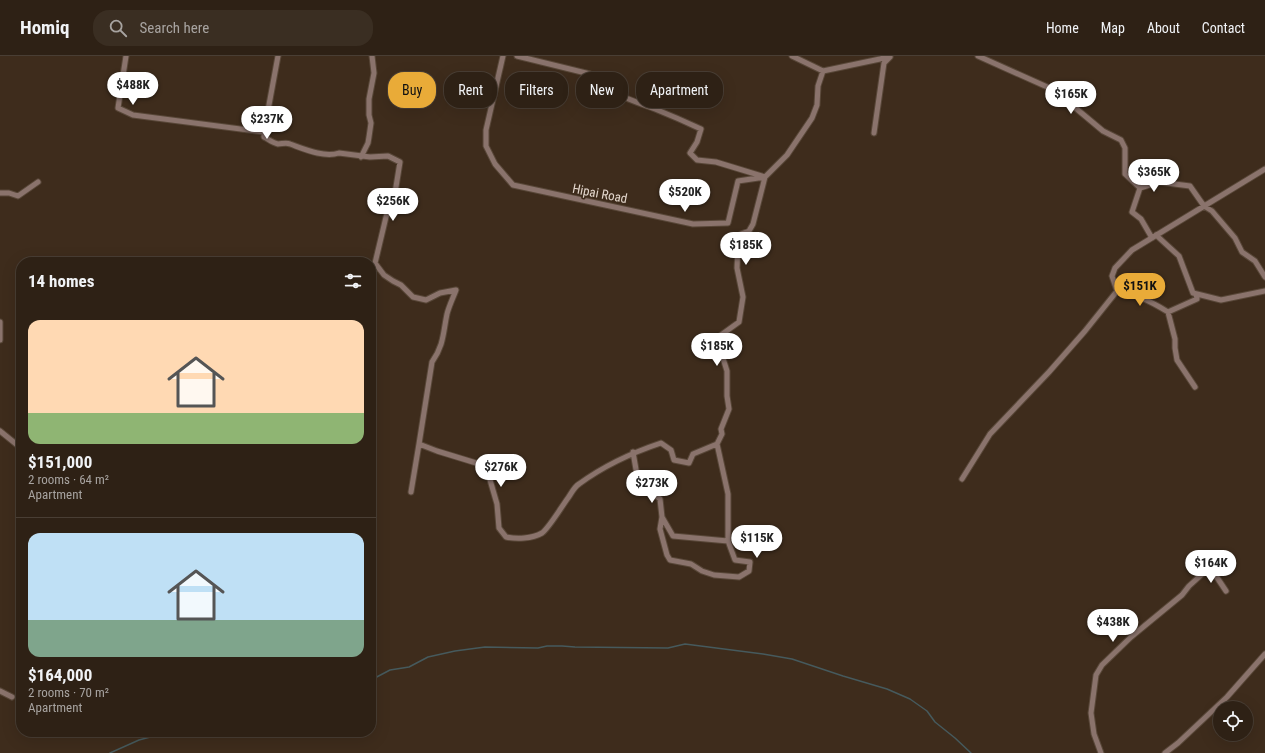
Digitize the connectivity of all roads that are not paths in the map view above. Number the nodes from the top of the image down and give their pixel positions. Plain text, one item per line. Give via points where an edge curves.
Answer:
1 (126, 56) edge
2 (278, 56) edge
3 (372, 56) edge
4 (504, 56) edge
5 (517, 56) edge
6 (792, 56) edge
7 (890, 56) edge
8 (978, 56) edge
9 (823, 71) junction
10 (264, 132) junction
11 (874, 133) dead end
12 (361, 157) junction
13 (1265, 169) edge
14 (765, 177) junction
15 (38, 182) dead end
16 (1140, 188) junction
17 (0, 193) edge
18 (1204, 206) junction
19 (1154, 236) junction
20 (376, 259) edge
21 (376, 264) edge
22 (1265, 277) edge
23 (1117, 291) junction
24 (1265, 292) edge
25 (1196, 294) junction
26 (1168, 312) junction
27 (0, 322) edge
28 (0, 340) edge
29 (1195, 387) dead end
30 (0, 431) edge
31 (16, 444) edge
32 (419, 444) junction
33 (717, 444) junction
34 (633, 452) junction
35 (962, 479) dead end
36 (411, 492) dead end
37 (662, 517) junction
38 (728, 540) junction
39 (1226, 591) dead end
40 (1265, 654) edge
41 (0, 691) edge
42 (12, 697) dead end
43 (1101, 753) edge
44 (1165, 753) edge

1 - 10 street via 118,108 133,115
2 - 10 street
3 - 12 street via 374,73 369,99 369,137
4 - 14 street, Hipai Road via 486,130 486,146 495,164 513,185 693,224 728,223 738,181
5 - 14 street via 590,74 598,83 616,94 700,129 697,142 690,153 697,160 716,162
6 - 9 street
7 - 9 street
7 - 11 street via 884,63
8 - 16 street via 1054,90 1103,131 1121,140 1125,148 1125,174
9 - 14 street via 812,118 787,155
10 - 12 street via 264,137 277,144 289,144 306,151
12 - 20 street via 388,156 400,162 395,192
13 - 18 street
14 - 33 street via 753,224 749,231 741,234 738,246 737,268 743,297 739,322 721,335 721,352 727,371 729,409
15 - 17 street via 18,196
16 - 18 street via 1159,182 1190,186
16 - 19 street via 1132,212
18 - 19 street
18 - 22 street via 1212,211 1235,238 1242,252 1255,261
19 - 23 street via 1132,250 1115,268 1112,276
19 - 25 street via 1179,256 1193,293
21 - 32 street via 384,275 401,285 413,297 426,300 440,293 456,290 438,354 432,362
23 - 26 street via 1128,292
23 - 35 street via 1049,372 990,434
24 - 25 street via 1220,300
25 - 26 street via 1198,299
26 - 29 street via 1177,360
27 - 28 street
30 - 31 street
32 - 34 street via 486,466 497,504 499,528 506,537 515,539 542,533 577,485
32 - 36 street
33 - 34 street via 693,454 689,462 674,460 671,450 661,443
33 - 38 street via 728,494
34 - 37 street via 638,487 660,499
37 - 38 street via 673,536
37 - 38 street via 660,529 666,555 670,560 691,564 702,572 739,577 749,571 750,562 735,560
39 - 43 street via 1210,567 1102,665 1096,675 1091,713 1094,734
40 - 44 street via 1227,697
41 - 42 street

